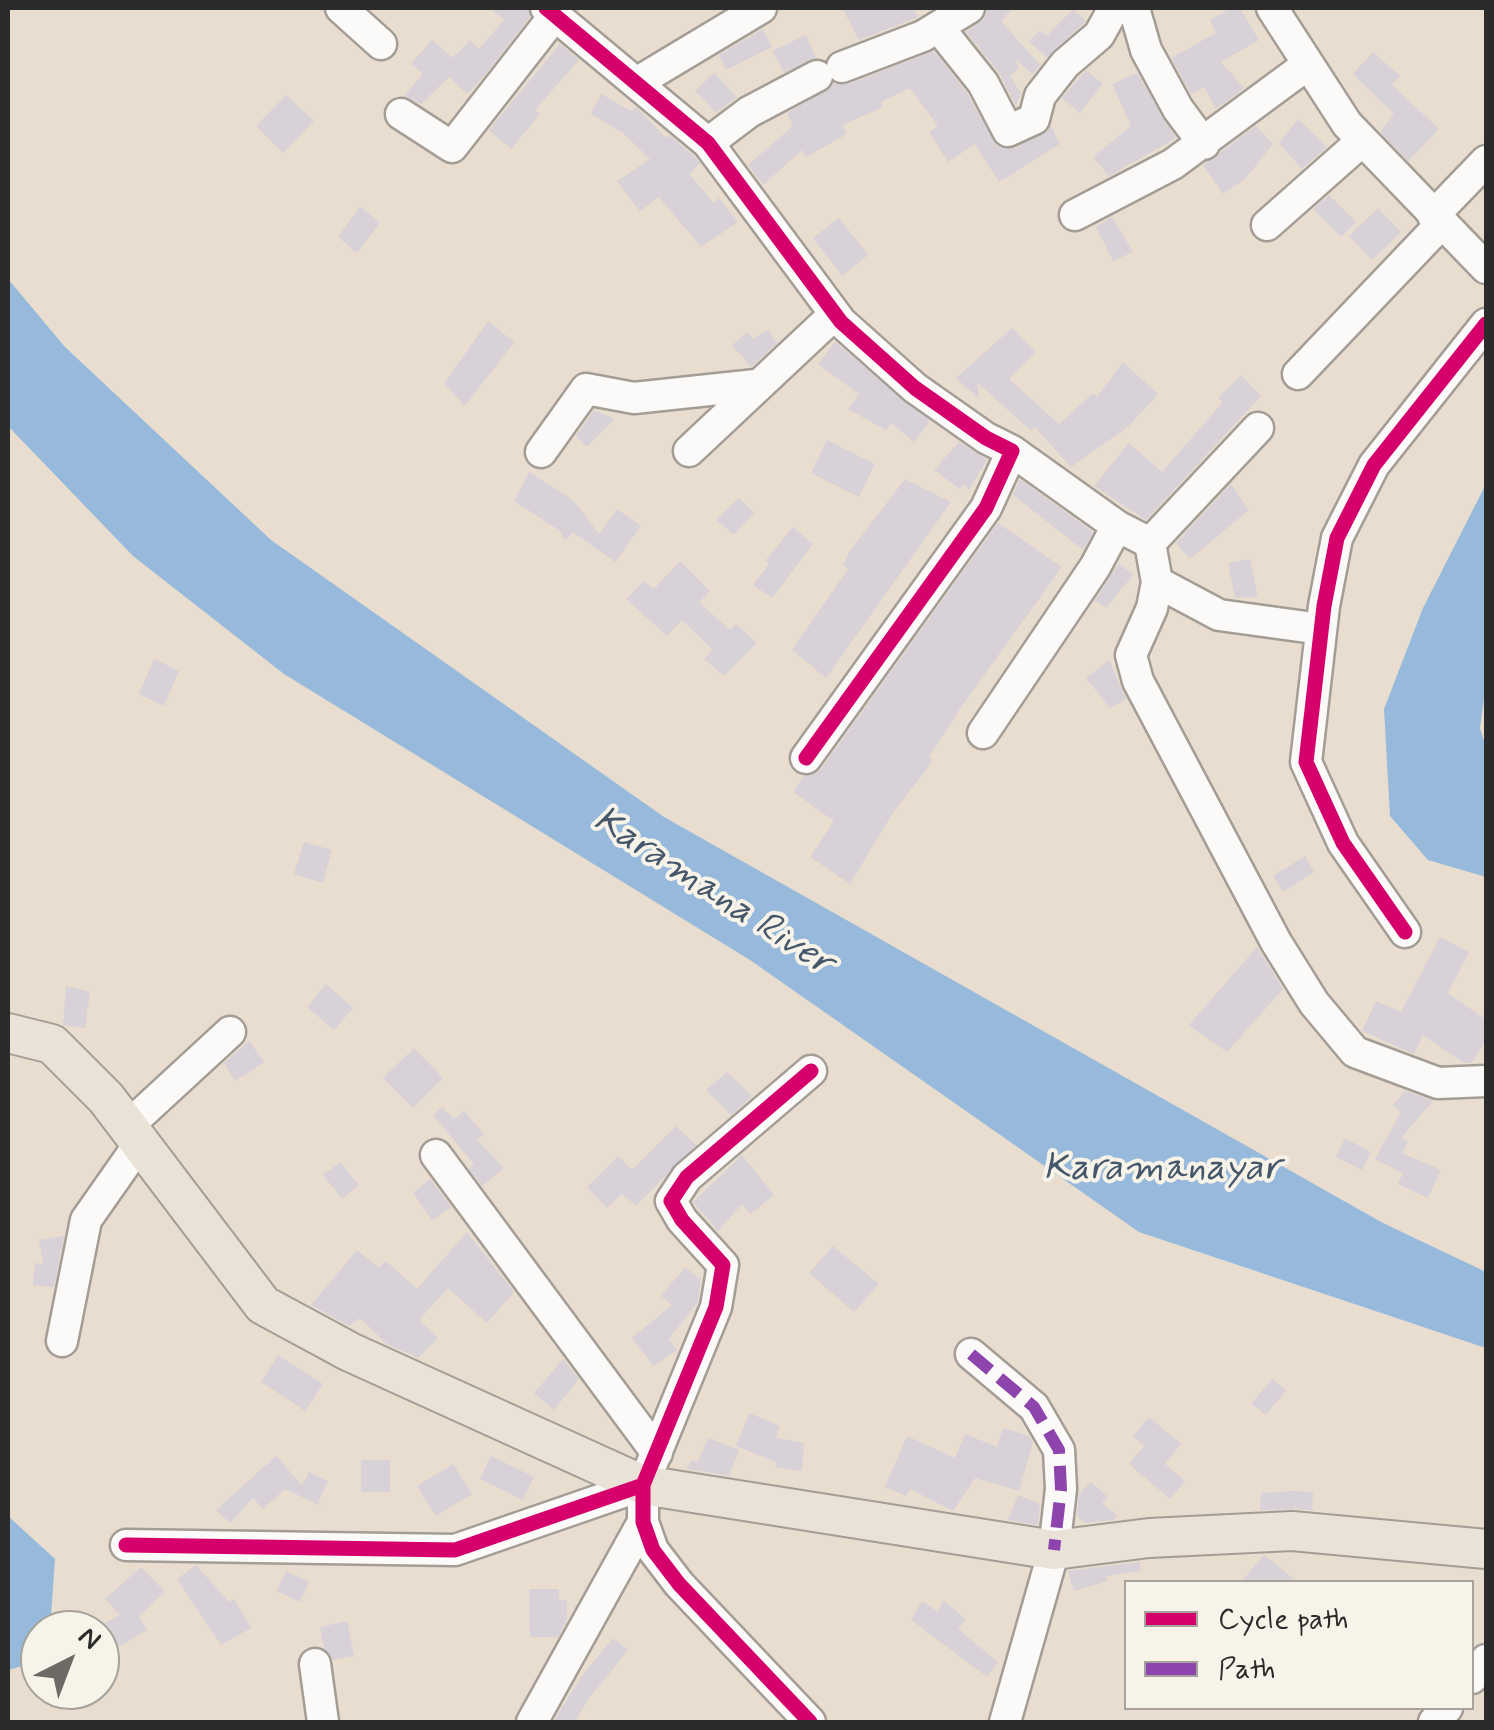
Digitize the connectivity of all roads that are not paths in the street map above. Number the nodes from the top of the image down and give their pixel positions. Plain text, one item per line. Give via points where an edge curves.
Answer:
1 (341, 8) edge
2 (762, 8) edge
3 (968, 8) edge
4 (1114, 8) edge
5 (1134, 8) edge
6 (1272, 8) edge
7 (550, 11) edge
8 (939, 28) junction
9 (381, 44) dead end
10 (1307, 65) junction
11 (636, 83) junction
12 (400, 114) dead end
13 (1362, 142) junction
14 (708, 143) junction
15 (1204, 144) junction
16 (1486, 161) edge
17 (1074, 215) dead end
18 (1437, 220) junction
19 (1266, 225) dead end
20 (1486, 268) edge
21 (835, 314) junction
22 (1486, 324) edge
23 (1298, 374) dead end
24 (756, 385) junction
25 (1258, 428) dead end
26 (689, 451) dead end
27 (1012, 451) junction
28 (541, 452) dead end
29 (1117, 526) junction
30 (1150, 543) junction
31 (1156, 582) junction
32 (1321, 629) junction
33 (982, 734) dead end
34 (806, 758) dead end
35 (1405, 932) dead end
36 (230, 1032) dead end
37 (8, 1033) edge
38 (811, 1071) dead end
39 (1486, 1082) edge
40 (134, 1135) junction
41 (436, 1155) dead end
42 (62, 1341) dead end
43 (971, 1354) dead end
44 (648, 1487) junction
45 (126, 1545) dead end
46 (1486, 1549) edge
47 (1054, 1550) junction
48 (316, 1664) dead end
49 (323, 1722) edge
50 (532, 1722) edge
51 (810, 1722) edge
52 (1005, 1722) edge

1 - 9 street
2 - 11 street
3 - 8 street
4 - 8 street via 1098,35 1040,96 1034,119 1008,131 983,84
5 - 15 street via 1146,50
6 - 10 street
7 - 11 street
7 - 12 street via 452,148
8 - 14 street via 749,112
10 - 13 street
10 - 15 street
11 - 14 street
13 - 18 street
13 - 19 street
14 - 21 street
15 - 17 street
16 - 18 street
18 - 20 street
18 - 23 street
21 - 24 street
21 - 27 street via 915,388
22 - 32 street via 1374,465 1337,538
24 - 26 street
24 - 28 street via 634,398 586,389
25 - 30 street
27 - 29 street
27 - 34 street via 986,508
29 - 30 street
29 - 33 street
30 - 31 street
31 - 32 street via 1219,615
31 - 39 street via 1132,654 1138,681 1314,1003 1355,1052 1438,1083
32 - 35 street via 1306,762 1343,843
36 - 40 street
37 - 40 main road via 52,1044
38 - 44 street via 686,1177 671,1200 723,1265 716,1307
40 - 42 street via 86,1220
40 - 44 main road via 262,1305
41 - 44 street
43 - 47 street via 1034,1407 1059,1450
44 - 45 street via 455,1550
44 - 47 main road
44 - 50 street
44 - 51 street via 653,1550
46 - 47 main road via 1292,1531
47 - 52 street
48 - 49 street

